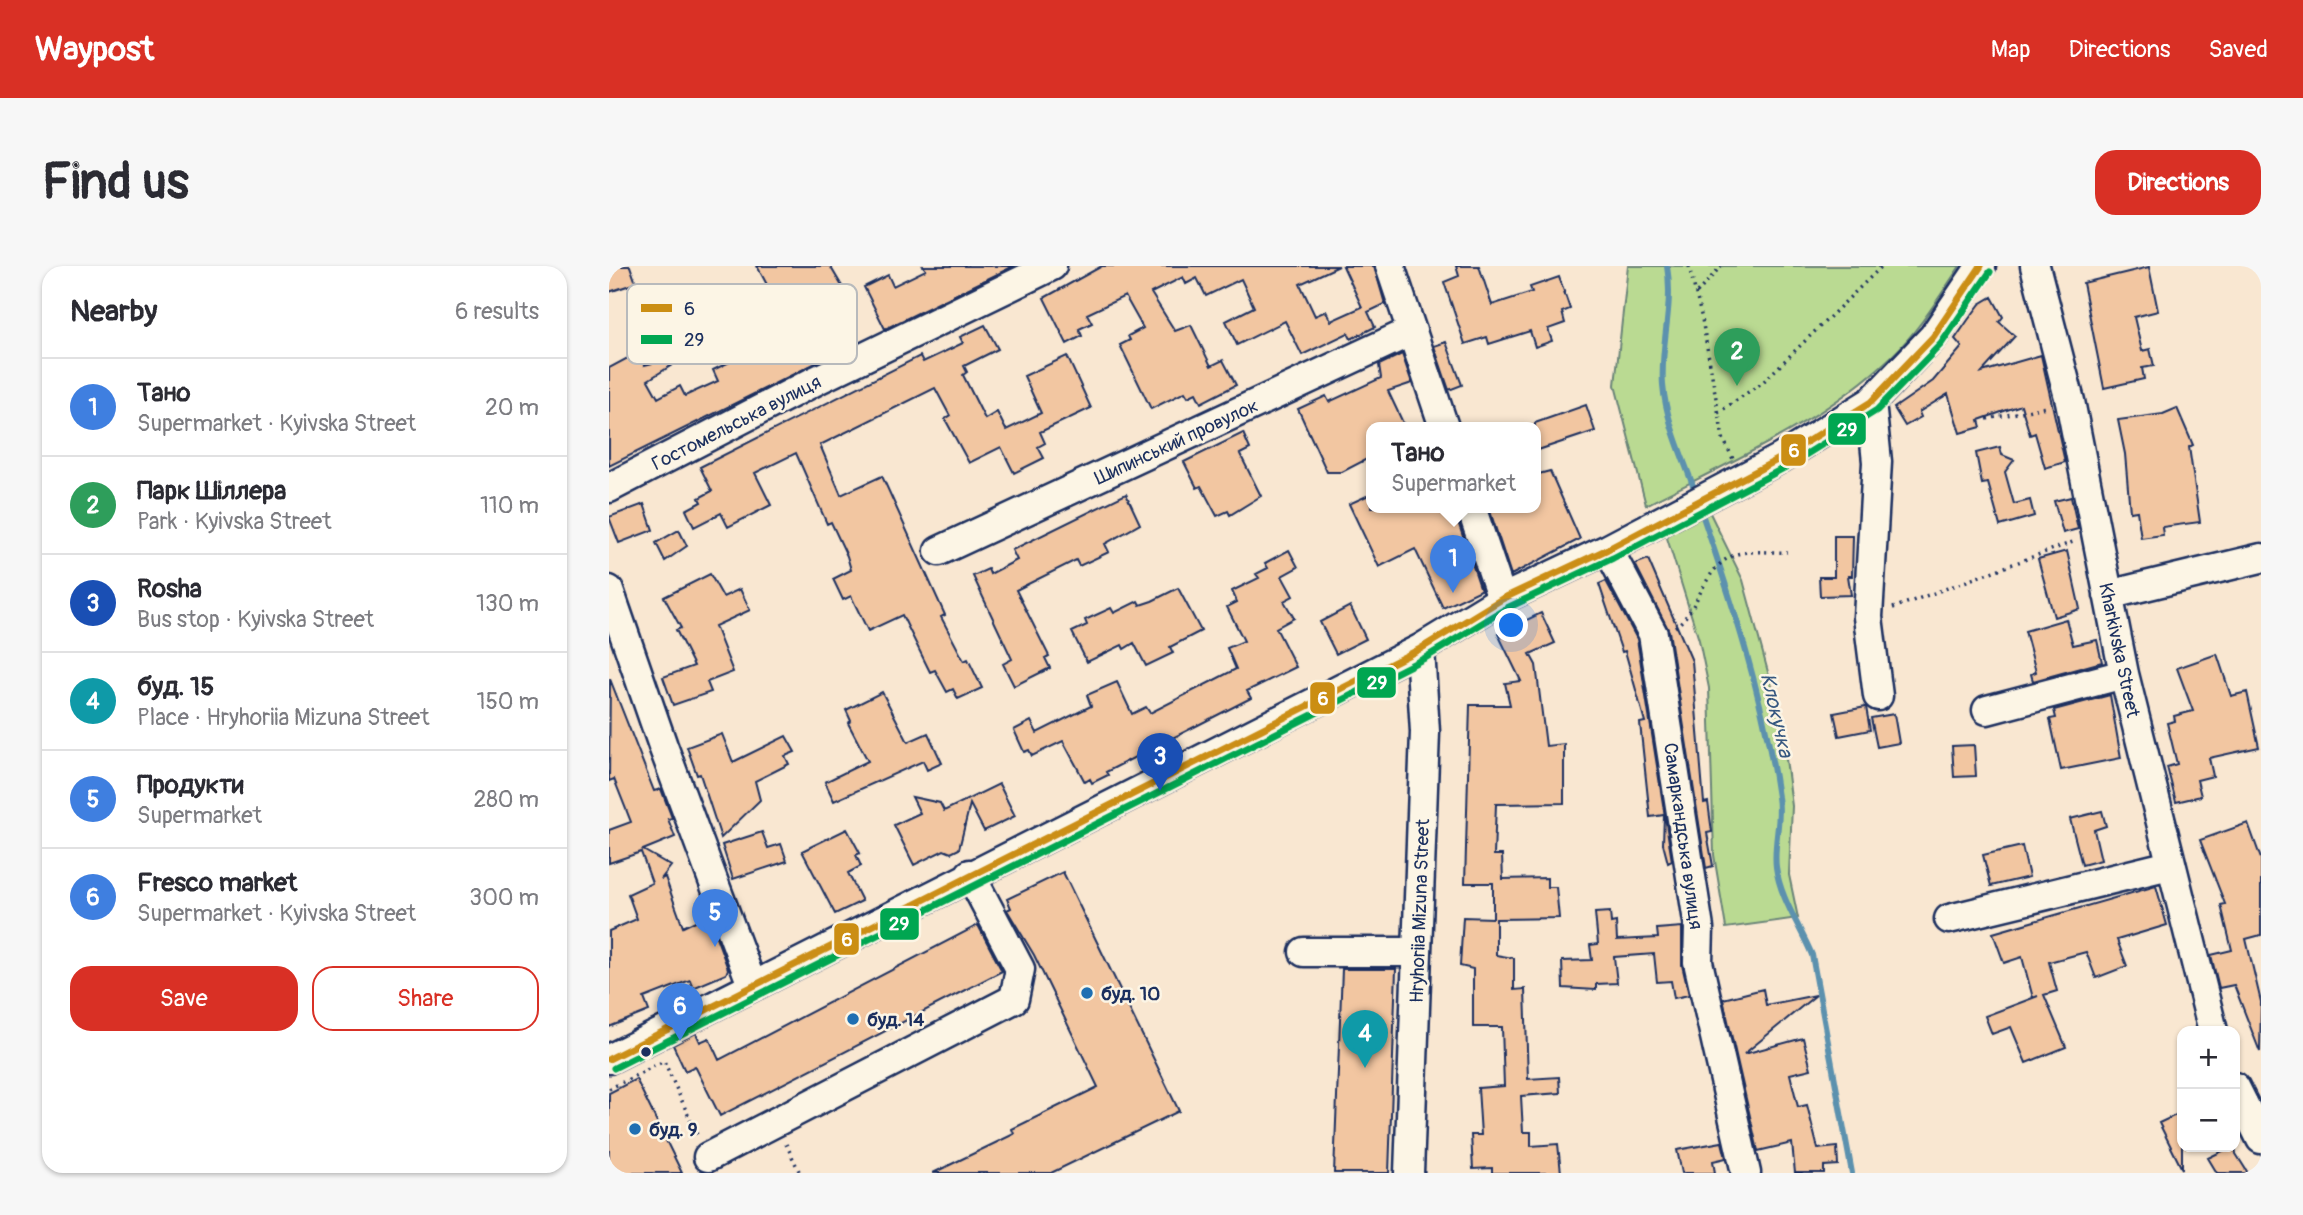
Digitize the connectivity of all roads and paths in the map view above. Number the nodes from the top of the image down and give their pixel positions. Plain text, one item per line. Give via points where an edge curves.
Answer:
1 (1052, 266) edge
2 (1390, 266) edge
3 (1689, 266) edge
4 (1721, 266) edge
5 (1882, 266) edge
6 (1981, 266) edge
7 (2035, 266) edge
8 (1696, 294) junction
9 (1412, 331) junction
10 (857, 361) edge
11 (850, 364) edge
12 (2070, 401) junction
13 (1871, 402) junction
14 (1718, 413) junction
15 (1987, 419) dead end
16 (1442, 422) edge
17 (1737, 467) dead end
18 (609, 488) edge
19 (1473, 513) edge
20 (2096, 534) junction
21 (1608, 549) junction
22 (939, 551) dead end
23 (1787, 552) dead end
24 (2261, 558) edge
25 (609, 590) edge
26 (2108, 595) junction
27 (1502, 599) junction
28 (1868, 617) junction
29 (1653, 634) junction
30 (1420, 649) junction
31 (2124, 674) junction
32 (1878, 696) dead end
33 (1987, 710) dead end
34 (2170, 865) junction
35 (970, 874) junction
36 (1949, 919) dead end
37 (1304, 952) dead end
38 (1417, 952) junction
39 (752, 985) junction
40 (2212, 1026) edge
41 (609, 1059) edge
42 (609, 1089) edge
43 (2236, 1089) edge
44 (775, 1122) junction
45 (2261, 1139) edge
46 (708, 1157) joint
47 (800, 1173) edge
48 (1409, 1173) edge
49 (1746, 1173) edge

1 - 10 street, Гостомельська вулиця
2 - 9 street
3 - 8 path
4 - 8 path
5 - 14 path via 1763,382
6 - 13 street via 1933,337
7 - 12 street, Kharkivska Street
8 - 14 path
9 - 16 street
9 - 22 street, Шипинський провулок
11 - 18 street, Гостомельська вулиця
12 - 15 path
12 - 20 street, Kharkivska Street
13 - 21 street via 1781,458
13 - 28 street via 1877,462
14 - 17 path via 1723,438
19 - 27 street
20 - 26 street, Kharkivska Street
20 - 28 path
21 - 27 street
21 - 29 street, Самаркандська вулиця
23 - 29 path via 1734,555 1716,567 1685,620 1671,630
24 - 26 street
25 - 39 street
26 - 31 street, Kharkivska Street
27 - 30 street
28 - 32 street
29 - 49 street, Самаркандська вулиця via 1699,928 1698,962
30 - 35 street
30 - 38 street, Hryhoriia Mizuna Street via 1425,732
31 - 33 street
31 - 34 street, Kharkivska Street
34 - 36 street
34 - 40 street, Kharkivska Street
35 - 39 street
35 - 44 street via 1020,969 1014,999
37 - 38 street
38 - 48 street, Hryhoriia Mizuna Street
39 - 41 street
42 - 46 path via 664,1061
43 - 45 street
44 - 46 street
44 - 47 path

